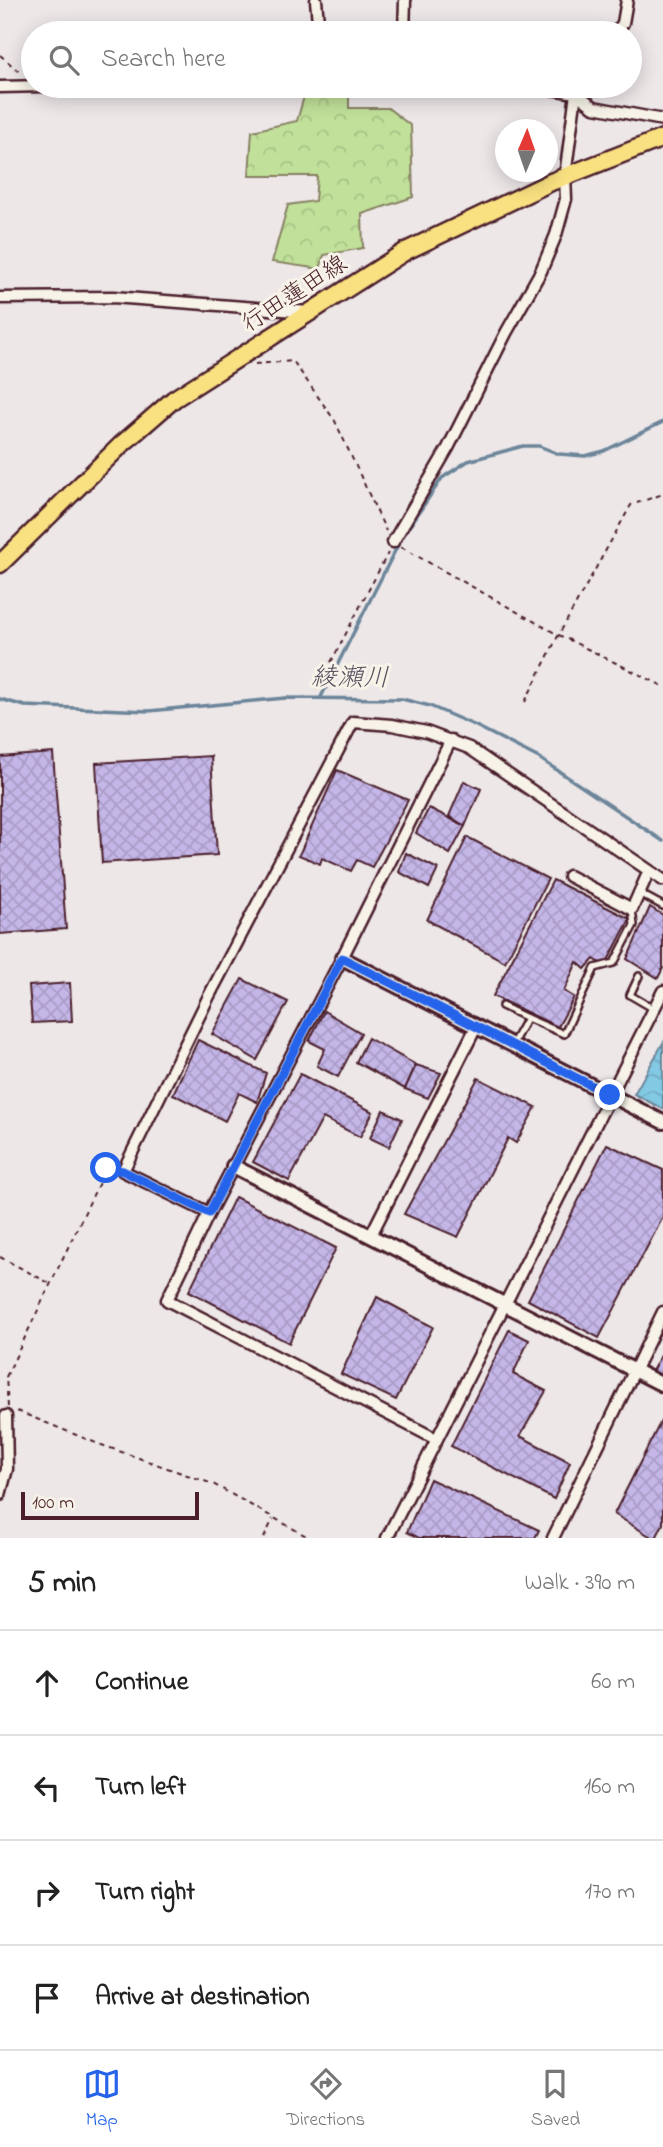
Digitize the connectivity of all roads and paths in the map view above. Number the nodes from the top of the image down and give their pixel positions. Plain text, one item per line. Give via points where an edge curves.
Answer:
1 (316, 0) edge
2 (405, 0) edge
3 (627, 0) edge
4 (318, 21) edge
5 (404, 21) edge
6 (623, 21) edge
7 (0, 55) edge
8 (21, 73) edge
9 (0, 87) edge
10 (21, 87) edge
11 (577, 98) edge
12 (586, 98) edge
13 (663, 120) edge
14 (663, 138) edge
15 (565, 176) junction
16 (0, 298) edge
17 (309, 313) junction
18 (251, 365) dead end
19 (663, 494) edge
20 (393, 542) junction
21 (0, 564) edge
22 (663, 687) edge
23 (317, 689) dead end
24 (525, 702) dead end
25 (451, 740) junction
26 (649, 871) junction
27 (569, 876) dead end
28 (663, 880) edge
29 (639, 893) junction
30 (663, 906) edge
31 (632, 909) junction
32 (342, 958) junction
33 (639, 976) dead end
34 (663, 991) edge
35 (502, 1006) dead end
36 (654, 1009) junction
37 (527, 1018) junction
38 (475, 1027) junction
39 (512, 1046) junction
40 (610, 1095) junction
41 (663, 1122) edge
42 (233, 1166) junction
43 (123, 1171) junction
44 (209, 1213) junction
45 (371, 1235) junction
46 (0, 1257) edge
47 (50, 1283) junction
48 (504, 1305) junction
49 (663, 1312) edge
50 (635, 1371) junction
51 (663, 1385) edge
52 (7, 1411) junction
53 (436, 1439) junction
54 (0, 1495) edge
55 (273, 1518) junction
56 (264, 1538) edge
57 (310, 1538) edge
58 (387, 1538) edge
59 (553, 1538) edge

1 - 4 street
2 - 5 street
3 - 6 street
7 - 8 path
9 - 10 street
11 - 15 street
12 - 13 street via 594,107
14 - 15 main road, 行田蓮田線
15 - 17 main road, 行田蓮田線 via 406,251
15 - 20 street via 566,199 541,271
16 - 17 street via 113,297
17 - 21 main road, 行田蓮田線 via 174,399
18 - 20 path via 293,361 335,421
19 - 24 path via 631,505
20 - 22 path via 555,633
20 - 23 path
25 - 26 street
25 - 32 street
25 - 43 street via 392,725 353,722
26 - 28 street
26 - 29 street
27 - 31 street
29 - 30 lane
29 - 31 street
31 - 37 lane via 634,925 614,963 595,968 564,1034
32 - 38 street
32 - 42 street
33 - 36 lane via 630,995
34 - 36 street
35 - 37 lane
36 - 40 street
37 - 39 lane
38 - 39 street
38 - 45 street
39 - 40 street
40 - 41 street
40 - 48 street
42 - 44 street
42 - 45 street
43 - 44 street
43 - 47 path via 106,1168
44 - 53 street via 167,1300
45 - 48 street
46 - 47 path
47 - 52 path via 6,1377
48 - 50 street
48 - 53 street
49 - 50 street
50 - 51 street
50 - 59 street
52 - 54 street via 7,1469
52 - 55 path via 213,1484
53 - 58 street
55 - 56 path
55 - 57 path

